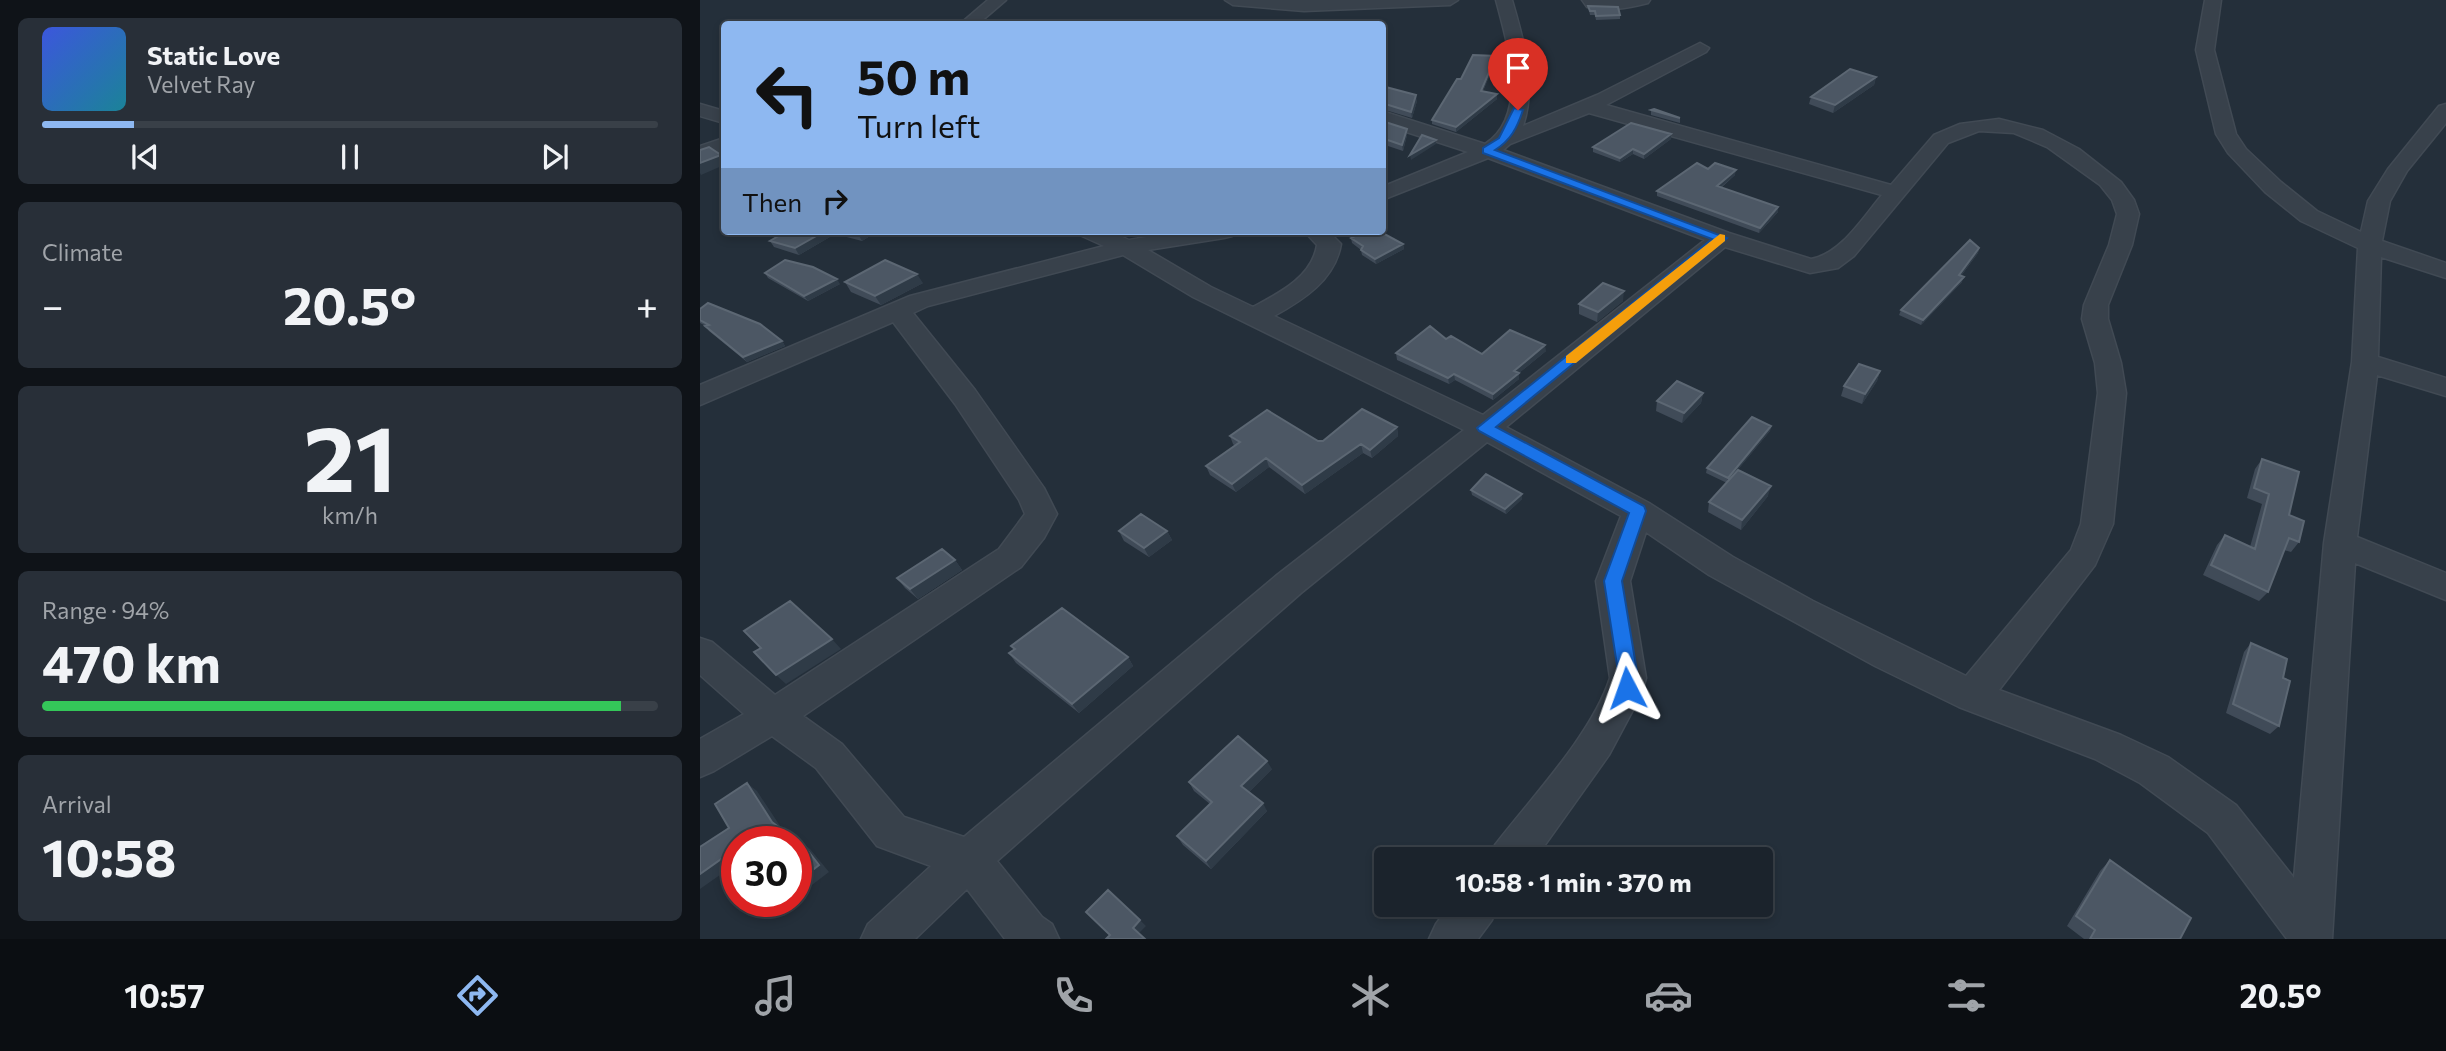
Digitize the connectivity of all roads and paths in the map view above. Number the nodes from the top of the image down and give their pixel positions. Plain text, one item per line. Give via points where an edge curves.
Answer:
1 (998, 0) edge
2 (1233, 0) edge
3 (1450, 0) edge
4 (1504, 0) edge
5 (1590, 0) edge
6 (1642, 0) edge
7 (2213, 0) edge
8 (972, 21) edge
9 (1700, 48) dead end
10 (1591, 107) junction
11 (700, 110) edge
12 (2446, 110) edge
13 (721, 116) edge
14 (1386, 118) edge
15 (721, 145) edge
16 (1495, 145) junction
17 (700, 153) edge
18 (1386, 192) edge
19 (1897, 192) junction
20 (1099, 235) edge
21 (1200, 235) edge
22 (1319, 235) edge
23 (1721, 238) junction
24 (2370, 245) junction
25 (1126, 247) junction
26 (2446, 271) edge
27 (897, 310) junction
28 (1253, 317) junction
29 (2365, 362) junction
30 (2446, 387) edge
31 (700, 396) edge
32 (1485, 428) junction
33 (1638, 511) junction
34 (2340, 543) junction
35 (2446, 587) edge
36 (700, 653) edge
37 (1972, 696) junction
38 (773, 716) junction
39 (700, 759) edge
40 (1519, 847) edge
41 (969, 859) junction
42 (1468, 917) edge
43 (2311, 937) edge
44 (883, 939) edge
45 (1037, 939) edge
46 (1451, 939) edge

1 - 8 street
2 - 3 street via 1304,6
4 - 16 street via 1517,50 1518,110 1513,125
5 - 6 street via 1602,6
7 - 24 street via 2205,50 2226,134 2238,153 2309,216
9 - 10 street
10 - 16 street
10 - 19 street
11 - 13 street
12 - 24 street via 2398,169 2379,201
14 - 16 street
15 - 17 street
16 - 18 street
16 - 23 street
19 - 23 street via 1830,263 1810,267
19 - 37 street via 1941,139 1959,128 1998,126 2046,137 2073,153 2105,177 2125,203 2128,215 2128,226 2096,305 2112,393 2097,524 2084,556
20 - 25 street
21 - 25 street
22 - 28 street via 1329,244 1323,264 1290,297
23 - 32 street
24 - 26 street
24 - 29 street
25 - 27 street via 946,292
25 - 28 street
27 - 31 street
27 - 38 street via 965,397 1041,514 1010,558
28 - 32 street
29 - 30 street
29 - 34 street
32 - 33 street
32 - 41 street via 1289,584
33 - 37 street via 1801,611
33 - 40 street via 1613,581 1627,688 1603,731
34 - 35 street
34 - 43 street
36 - 38 street
37 - 43 street via 2108,747 2197,799 2222,819
38 - 39 street
38 - 41 street via 829,756 891,832
41 - 44 street
41 - 45 street
42 - 46 street

